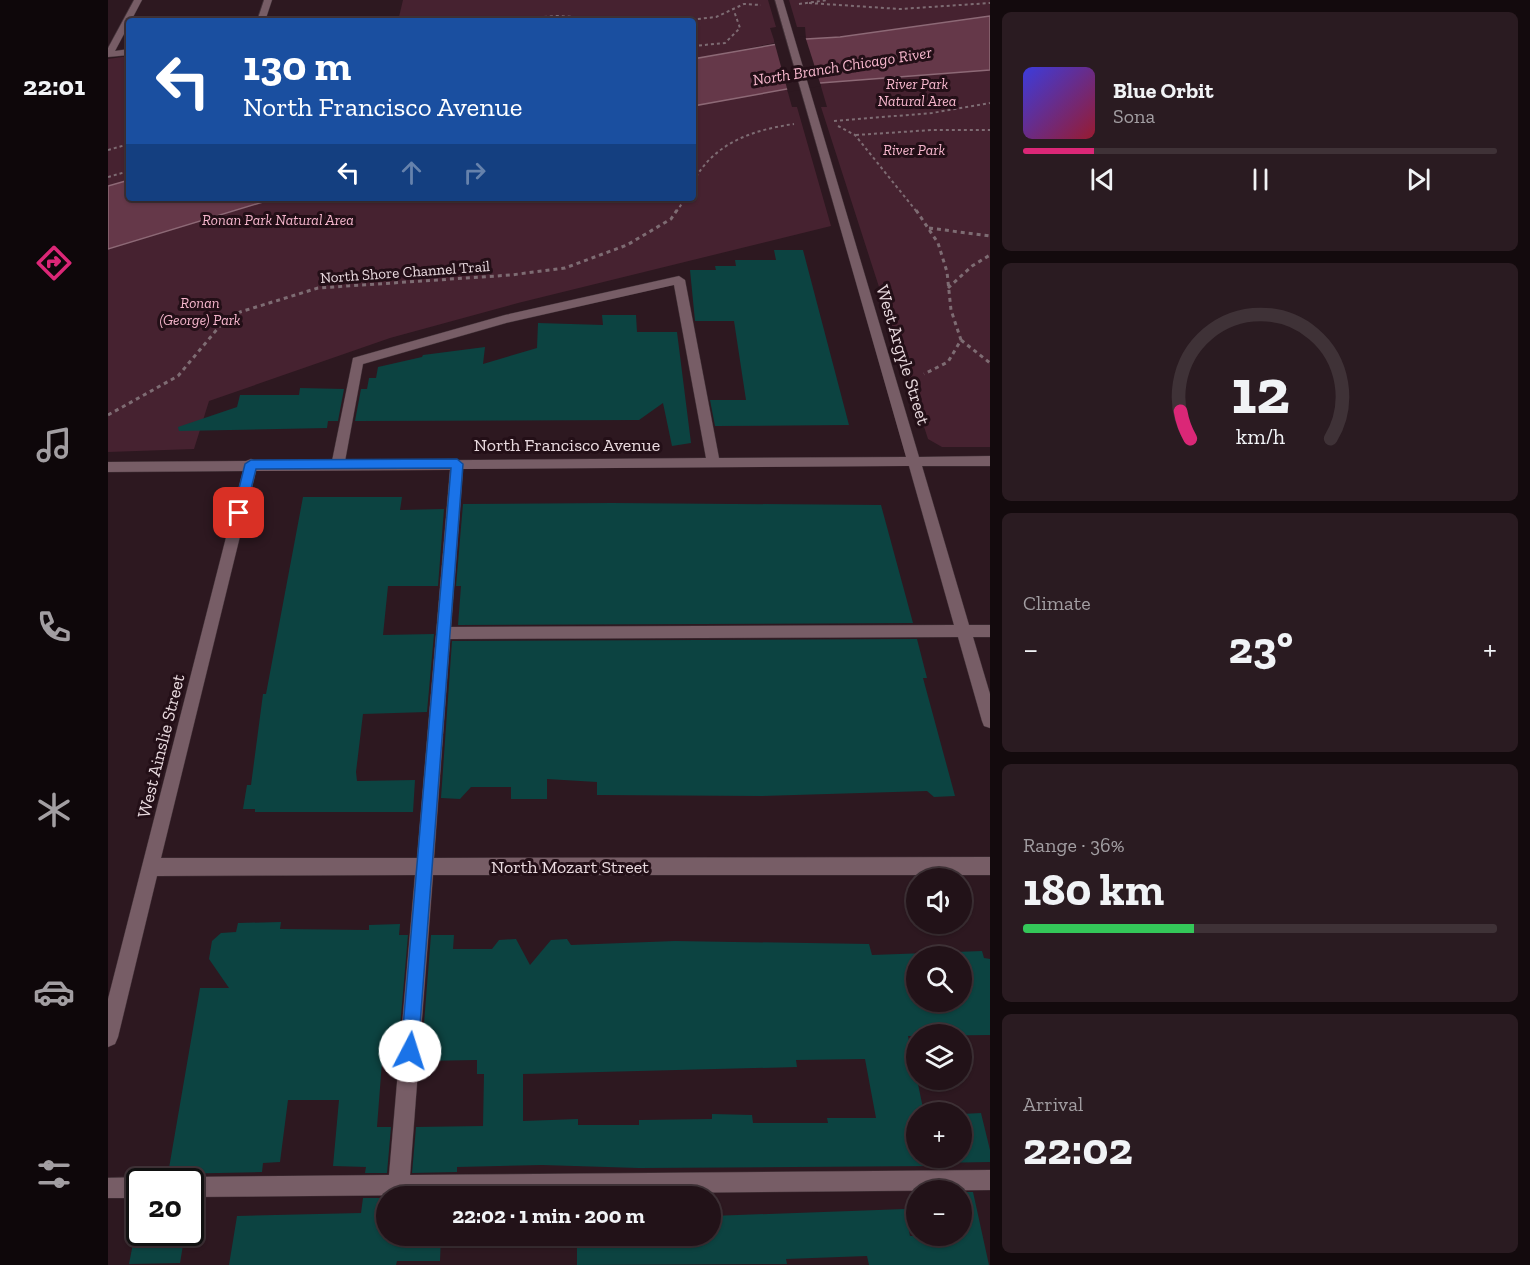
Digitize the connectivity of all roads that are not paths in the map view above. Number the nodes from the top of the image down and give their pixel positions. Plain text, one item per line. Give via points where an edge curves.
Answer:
1 (138, 0) edge
2 (268, 0) edge
3 (778, 0) edge
4 (128, 18) edge
5 (262, 18) edge
6 (126, 22) edge
7 (126, 52) edge
8 (108, 54) edge
9 (990, 461) edge
10 (713, 462) junction
11 (915, 462) junction
12 (251, 464) junction
13 (338, 464) junction
14 (457, 464) junction
15 (108, 467) edge
16 (964, 631) junction
17 (990, 631) edge
18 (443, 633) junction
19 (990, 721) edge
20 (990, 866) edge
21 (150, 867) junction
22 (424, 867) junction
23 (108, 1037) edge
24 (990, 1180) edge
25 (399, 1185) junction
26 (126, 1187) edge
27 (204, 1187) edge
28 (108, 1188) edge

1 - 4 street
2 - 5 street
3 - 11 street, West Argyle Street
6 - 8 street
7 - 8 street
9 - 11 street, North Francisco Avenue
10 - 11 street, North Francisco Avenue
10 - 13 street via 679,280 505,319 357,361
10 - 14 street, North Francisco Avenue
11 - 16 street, West Argyle Street
12 - 13 street, North Francisco Avenue
12 - 15 street, North Francisco Avenue
12 - 21 street, West Ainslie Street
13 - 14 street, North Francisco Avenue
14 - 18 street
16 - 17 street
16 - 18 street
16 - 19 street, West Argyle Street
18 - 22 street
20 - 22 street, North Mozart Street
21 - 22 street, North Mozart Street
21 - 23 street, West Ainslie Street
22 - 25 street
24 - 25 street
25 - 27 street
26 - 28 street

